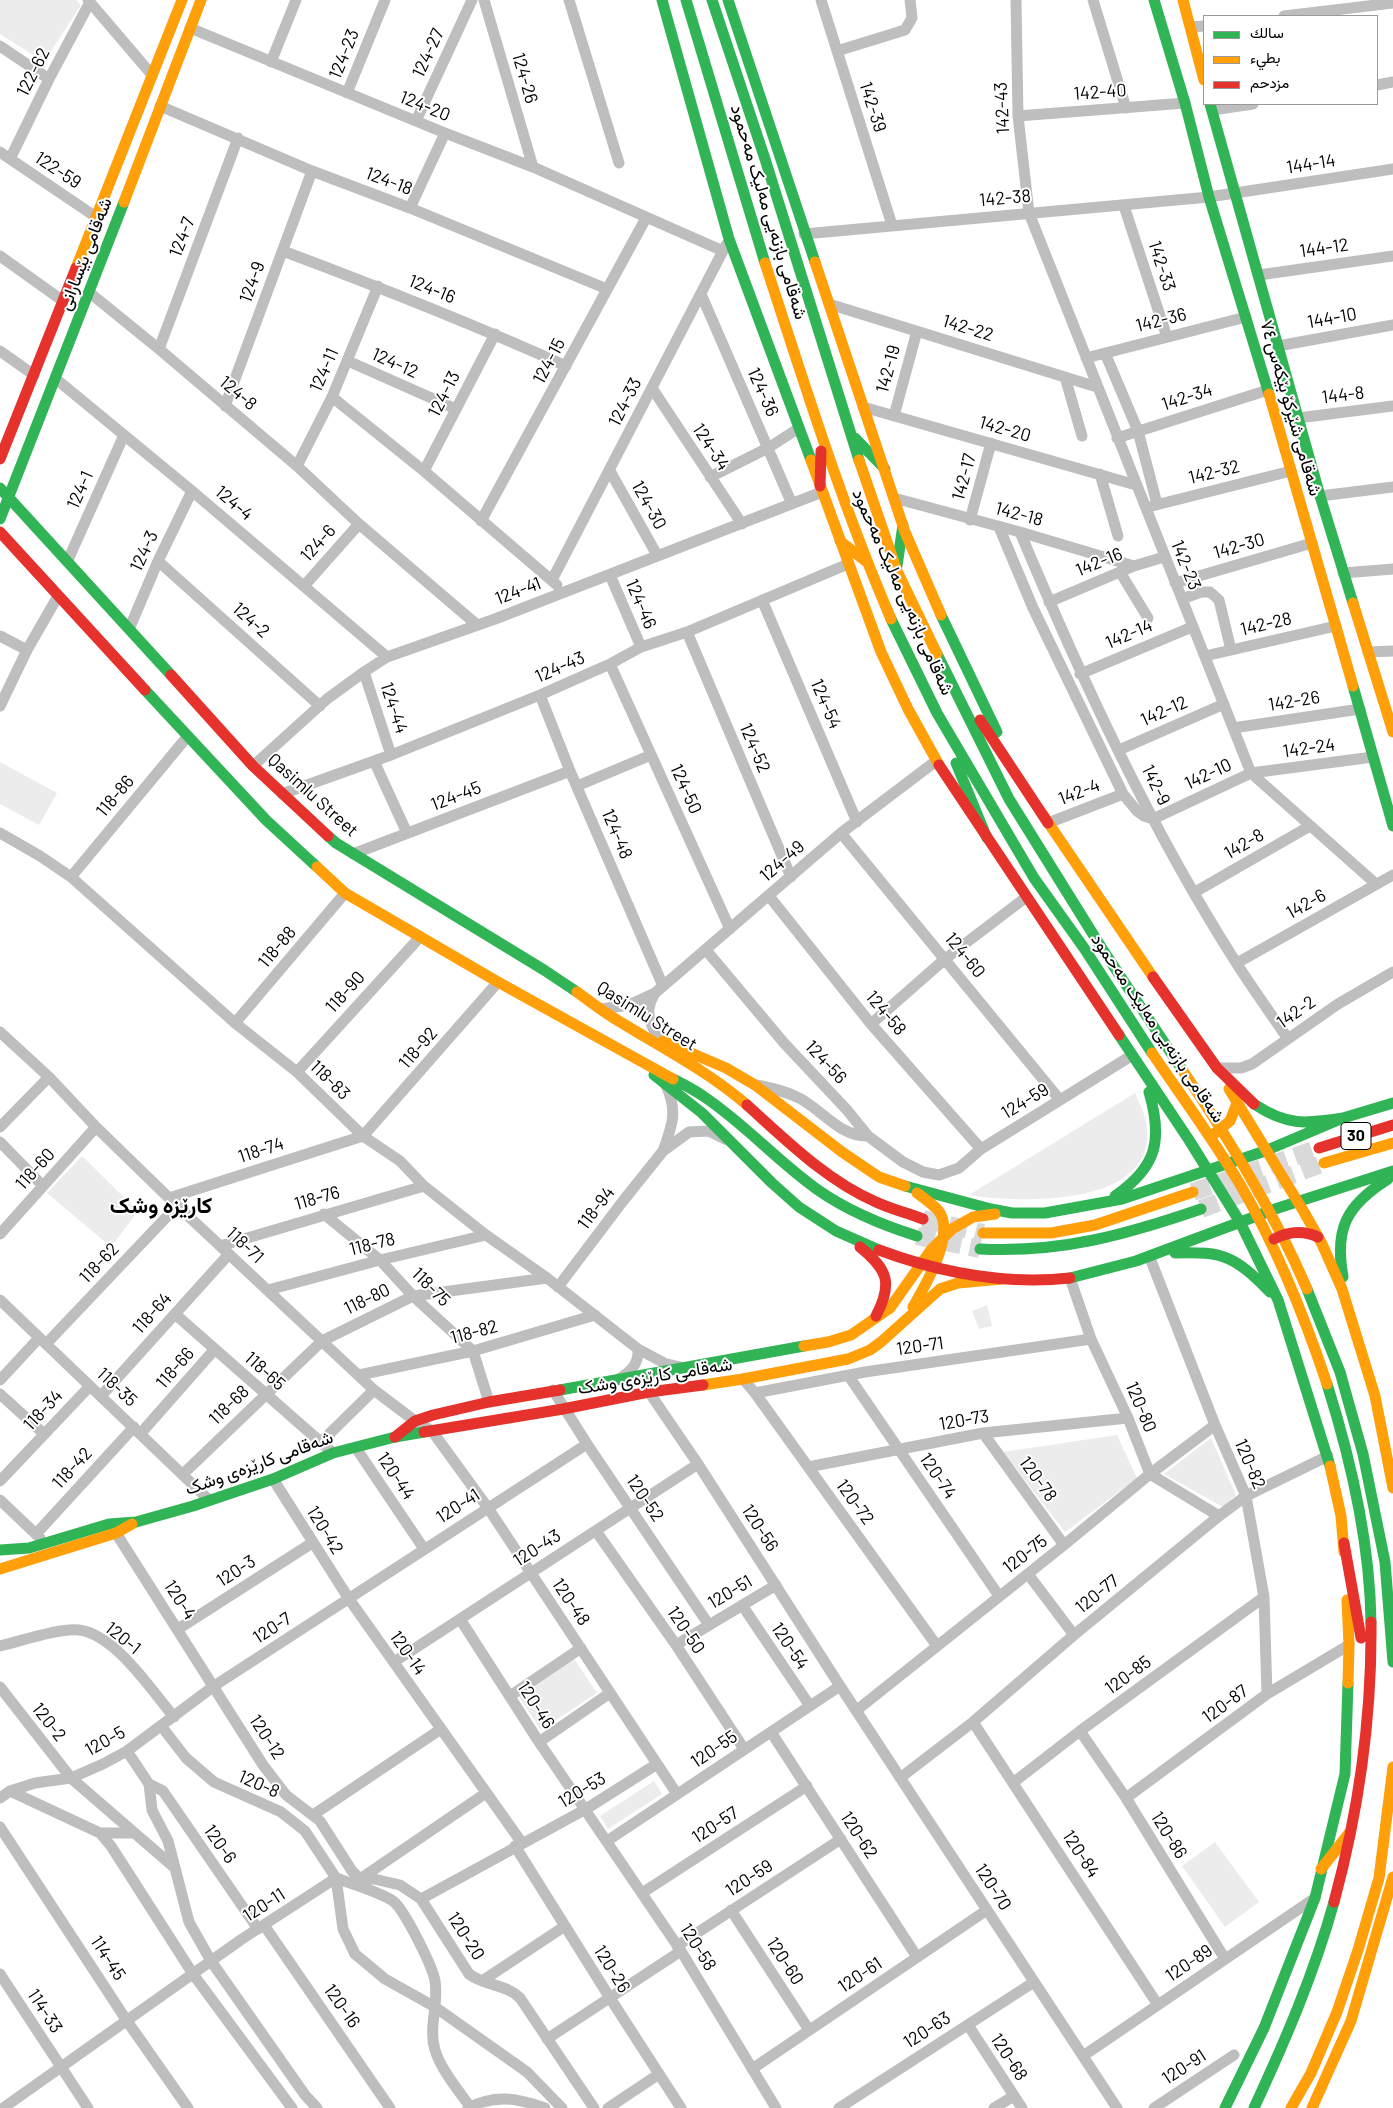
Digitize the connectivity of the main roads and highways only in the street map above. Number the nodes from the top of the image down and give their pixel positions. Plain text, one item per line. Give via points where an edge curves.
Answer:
1 (182, 0) edge
2 (201, 0) edge
3 (662, 0) edge
4 (686, 0) edge
5 (712, 0) edge
6 (1154, 0) edge
7 (1183, 0) edge
8 (731, 1) edge
9 (163, 47) junction
10 (180, 54) junction
11 (1203, 76) edge
12 (1211, 107) edge
13 (757, 161) junction
14 (736, 168) junction
15 (766, 190) junction
16 (744, 197) junction
17 (850, 432) junction
18 (821, 434) junction
19 (0, 459) edge
20 (884, 469) junction
21 (0, 488) edge
22 (821, 489) junction
23 (10, 498) junction
24 (0, 519) edge
25 (903, 525) junction
26 (0, 532) edge
27 (840, 541) junction
28 (869, 564) junction
29 (897, 571) junction
30 (936, 652) junction
31 (932, 704) junction
32 (1393, 732) edge
33 (1390, 801) edge
34 (1048, 823) junction
35 (1393, 826) edge
36 (986, 838) junction
37 (661, 1043) junction
38 (623, 1050) junction
39 (1217, 1068) junction
40 (1142, 1072) junction
41 (1237, 1103) junction
42 (1393, 1103) edge
43 (1343, 1118) junction
44 (1393, 1125) edge
45 (1189, 1140) junction
46 (1393, 1142) edge
47 (1319, 1148) tunnel mouth
48 (1265, 1151) junction
49 (1324, 1162) tunnel mouth
50 (1207, 1170) junction
51 (1393, 1171) edge
52 (1393, 1176) edge
53 (911, 1188) junction
54 (1193, 1192) tunnel mouth
55 (1298, 1202) junction
56 (1102, 1203) junction
57 (1201, 1209) tunnel mouth
58 (1012, 1213) junction
59 (923, 1219) tunnel mouth
60 (1240, 1222) junction
61 (983, 1233) tunnel mouth
62 (917, 1236) tunnel mouth
63 (1318, 1237) junction
64 (847, 1238) junction
65 (942, 1239) junction
66 (980, 1249) tunnel mouth
67 (1163, 1253) junction
68 (1259, 1261) junction
69 (921, 1264) junction
70 (935, 1268) junction
71 (1002, 1279) junction
72 (1278, 1300) junction
73 (908, 1317) junction
74 (873, 1321) junction
75 (1365, 1361) junction
76 (707, 1362) junction
77 (710, 1383) junction
78 (394, 1437) junction
79 (1390, 1457) edge
80 (1393, 1488) edge
81 (136, 1522) junction
82 (1344, 1543) junction
83 (14, 1549) junction
84 (0, 1550) edge
85 (17, 1563) junction
86 (0, 1569) edge
87 (1393, 1662) edge
88 (1368, 1715) junction
89 (1393, 1766) edge
90 (1352, 1828) junction
91 (1321, 1869) junction
92 (1393, 1877) edge
93 (1379, 1878) junction
94 (1382, 1921) junction
95 (1225, 2108) edge
96 (1254, 2108) edge
97 (1291, 2108) edge
98 (1312, 2108) edge

1 - 9 main road, شەقامی بێسارانی
2 - 10 main road, شەقامی بێسارانی
3 - 22 main road via 729,239
4 - 14 main road, شەقامی بازنەیی مەلیک مەحمود
5 - 13 main road, شەقامی بازنەیی مەلیک مەحمود
6 - 33 main road, شەقامی شێرکۆ بێکەس ٧٤ via 1373,757
7 - 11 main road
8 - 20 main road via 804,234
9 - 10 main road
9 - 19 main road, شەقامی بێسارانی
10 - 23 main road, شەقامی بێسارانی
12 - 32 main road, شەقامی شێرکۆ بێکەس ٧٤ via 1320,496
13 - 14 main road
13 - 15 main road, شەقامی بازنەیی مەلیک مەحمود
14 - 16 main road, شەقامی بازنەیی مەلیک مەحمود
15 - 16 main road
15 - 17 main road, شەقامی بازنەیی مەلیک مەحمود
16 - 18 main road, شەقامی بازنەیی مەلیک مەحمود
17 - 20 main road
17 - 29 main road, شەقامی بازنەیی مەلیک مەحمود
18 - 22 main road
18 - 28 main road, شەقامی بازنەیی مەلیک مەحمود via 838,489
20 - 25 main road
21 - 23 main road, Qasimlu Street
22 - 27 main road
23 - 24 main road, شەقامی بێسارانی
23 - 37 main road, Qasimlu Street via 253,766 336,843 544,970 600,1009
25 - 29 main road
25 - 34 main road via 976,692
26 - 38 main road via 187,738 266,820 346,893
27 - 28 main road
27 - 36 main road via 881,652 908,709 936,761
28 - 31 main road, شەقامی بازنەیی مەلیک مەحمود
29 - 30 main road, شەقامی بازنەیی مەلیک مەحمود
30 - 34 main road
30 - 87 main road, شەقامی بازنەیی مەلیک مەحمود via 1009,799 1101,946 1230,1141 1287,1242 1340,1372 1363,1454 1385,1562
31 - 36 main road
31 - 88 main road, شەقامی بازنەیی مەلیک مەحمود via 1043,892 1218,1148 1274,1248 1296,1297 1340,1423 1367,1560 1372,1637
33 - 35 main road, شەقامی شێرکۆ بێکەس ٧٤
34 - 39 main road
36 - 40 main road
37 - 53 main road via 726,1068 755,1085 879,1177
37 - 59 main road, Qasimlu Street via 741,1100 839,1182 874,1202
38 - 62 main road via 727,1112 836,1202 870,1219
38 - 64 main road via 698,1109 792,1201
39 - 41 main road
39 - 43 main road via 1248,1100 1281,1119 1311,1123
40 - 45 main road
40 - 56 main road via 1157,1123 1155,1152 1134,1183
41 - 45 main road via 1236,1113 1222,1129 1208,1138
41 - 48 main road
42 - 43 main road, 30
43 - 48 main road, 30
44 - 47 main road, 30
45 - 50 main road
46 - 49 main road, 30
48 - 50 main road
48 - 55 main road
50 - 56 main road
50 - 60 main road
51 - 55 main road
52 - 75 main road via 1357,1200 1340,1234 1342,1273
53 - 58 main road
53 - 65 main road via 939,1211
54 - 61 main road via 1096,1225 1052,1233
55 - 60 main road
55 - 63 main road
56 - 58 main road via 1044,1213
57 - 66 main road via 1102,1241 1008,1252
58 - 65 main road, شەقامی کارێزەی وشک via 986,1214 966,1220
60 - 67 main road
60 - 68 main road
63 - 68 main road via 1300,1232 1280,1236 1263,1249
63 - 75 main road via 1342,1289
64 - 69 main road
64 - 74 main road via 881,1265 885,1273 887,1289
65 - 69 main road, شەقامی کارێزەی وشک
65 - 70 main road
67 - 71 main road via 1070,1278
67 - 72 main road via 1202,1251 1222,1254 1241,1265
68 - 72 main road
69 - 70 main road
69 - 74 main road, شەقامی کارێزەی وشک via 894,1304
70 - 71 main road
70 - 73 main road
71 - 73 main road via 948,1285
72 - 82 main road via 1328,1456
73 - 77 main road, شەقامی کارێزەی وشک via 894,1332 860,1354 822,1365
74 - 76 main road, شەقامی کارێزەی وشک via 851,1335 828,1342
75 - 79 main road
76 - 77 main road
76 - 78 main road, شەقامی کارێزەی وشک via 433,1415 415,1421
77 - 78 main road, شەقامی کارێزەی وشک
78 - 81 main road, شەقامی کارێزەی وشک via 333,1453 272,1478
79 - 80 main road
81 - 83 main road, شەقامی کارێزەی وشک via 109,1524 29,1548
81 - 85 main road, شەقامی کارێزەی وشک via 116,1533
82 - 88 main road via 1358,1620
82 - 91 main road via 1349,1645 1345,1774
83 - 84 main road, شەقامی کارێزەی وشک
83 - 85 main road
85 - 86 main road, شەقامی کارێزەی وشک
88 - 90 main road, شەقامی بازنەیی مەلیک مەحمود via 1359,1799
89 - 93 main road
90 - 91 main road
90 - 96 main road, شەقامی بازنەیی مەلیک مەحمود via 1344,1868 1315,1964 1278,2059
91 - 95 main road via 1315,1898 1264,2028
92 - 94 main road
93 - 94 main road
93 - 97 main road via 1337,2012 1311,2073
94 - 98 main road via 1350,2022

